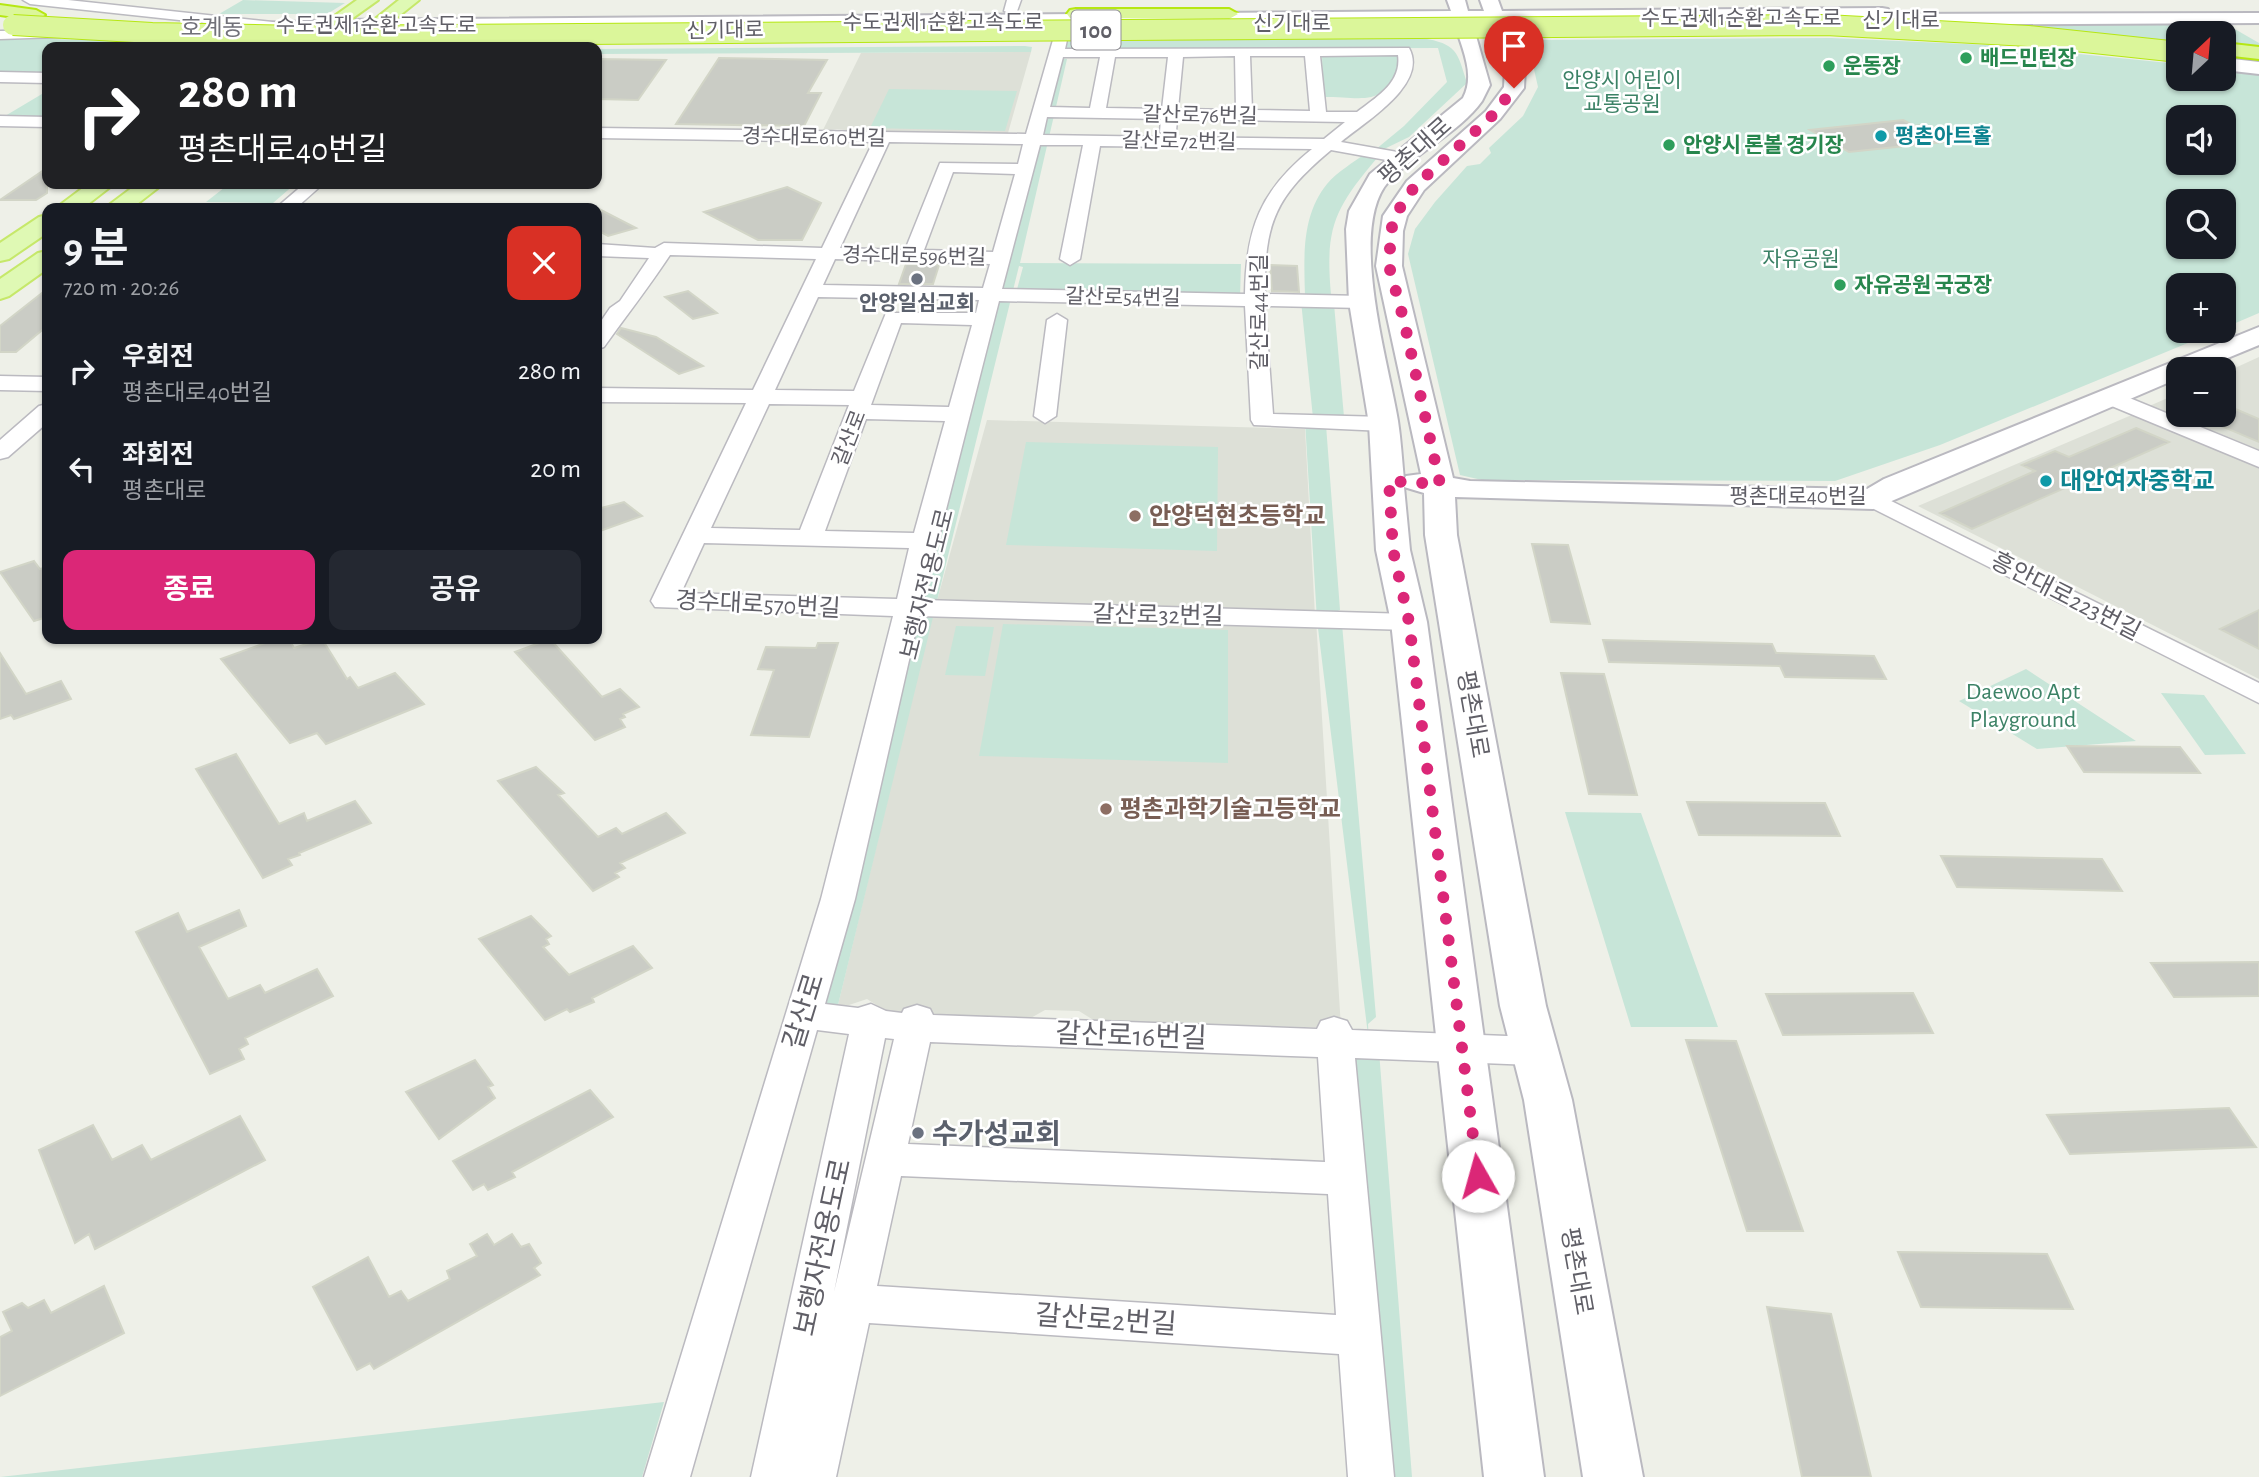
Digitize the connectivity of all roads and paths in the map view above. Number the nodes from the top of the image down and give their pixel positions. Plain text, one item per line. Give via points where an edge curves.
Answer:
1 (369, 0) edge
2 (411, 0) edge
3 (2219, 0) edge
4 (1005, 5) edge
5 (33, 7) edge
6 (0, 10) edge
7 (1754, 10) junction
8 (2048, 11) junction
9 (1229, 14) junction
10 (1459, 14) edge
11 (1496, 14) edge
12 (1430, 16) junction
13 (1683, 18) junction
14 (2255, 19) edge
15 (1634, 21) junction
16 (768, 22) junction
17 (275, 27) junction
18 (4, 28) edge
19 (329, 28) junction
20 (189, 29) junction
21 (223, 29) junction
22 (583, 31) junction
23 (1579, 31) junction
24 (373, 35) edge
25 (1276, 36) junction
26 (168, 42) edge
27 (301, 42) edge
28 (442, 42) edge
29 (509, 42) edge
30 (530, 42) edge
31 (2166, 42) edge
32 (1311, 43) junction
33 (1059, 49) junction
34 (2236, 51) edge
35 (1242, 52) junction
36 (1108, 53) junction
37 (1175, 53) junction
38 (2166, 53) edge
39 (2166, 53) edge
40 (2166, 53) edge
41 (2259, 54) edge
42 (1476, 60) junction
43 (2236, 61) edge
44 (2259, 64) edge
45 (0, 77) edge
46 (42, 78) edge
47 (1043, 112) junction
48 (1097, 113) junction
49 (1169, 115) junction
50 (1244, 115) junction
51 (1318, 116) junction
52 (1361, 117) junction
53 (0, 121) edge
54 (42, 121) edge
55 (602, 133) edge
56 (883, 138) junction
57 (1037, 139) junction
58 (1093, 139) junction
59 (1168, 140) junction
60 (1327, 144) junction
61 (1403, 158) junction
62 (1023, 169) junction
63 (96, 189) edge
64 (145, 189) edge
65 (308, 189) edge
66 (75, 203) edge
67 (124, 203) edge
68 (291, 203) edge
69 (42, 225) edge
70 (602, 250) edge
71 (656, 250) junction
72 (0, 254) edge
73 (829, 254) junction
74 (912, 257) junction
75 (999, 258) junction
76 (1070, 259) dead end
77 (42, 262) edge
78 (811, 291) junction
79 (0, 292) edge
80 (1255, 300) junction
81 (1362, 302) junction
82 (988, 307) junction
83 (1057, 320) dead end
84 (602, 335) edge
85 (2259, 335) edge
86 (0, 383) edge
87 (42, 384) edge
88 (602, 395) edge
89 (762, 397) junction
90 (2110, 397) junction
91 (862, 405) junction
92 (959, 414) junction
93 (42, 415) edge
94 (1045, 416) dead end
95 (1384, 424) junction
96 (0, 452) edge
97 (2259, 460) edge
98 (1389, 481) junction
99 (1440, 484) junction
100 (1873, 499) junction
101 (696, 535) junction
102 (810, 537) junction
103 (924, 541) junction
104 (914, 609) junction
105 (1409, 622) junction
106 (2259, 694) edge
107 (813, 1016) junction
108 (871, 1017) dead end
109 (915, 1023) junction
110 (1335, 1037) junction
111 (1461, 1049) junction
112 (1534, 1051) junction
113 (883, 1159) junction
114 (1348, 1179) junction
115 (851, 1303) junction
116 (1362, 1336) junction
117 (667, 1477) edge
118 (774, 1477) edge
119 (813, 1477) edge
120 (1371, 1477) edge
121 (1514, 1477) edge
122 (1613, 1477) edge

1 - 19 main road
2 - 16 street via 406,9 428,15
2 - 24 main road
3 - 14 street
4 - 9 street
4 - 16 street
5 - 6 highway, 수도권제1순환고속도로 / 100
5 - 17 highway, 수도권제1순환고속도로 / 100
7 - 8 street
7 - 11 street via 1512,9
7 - 13 street
8 - 13 street, 신기대로
8 - 14 street, 신기대로
9 - 10 street via 1430,7
9 - 12 street
9 - 17 highway via 529,17
10 - 11 street
10 - 12 street, 신기대로
10 - 16 street, 신기대로
10 - 32 street
10 - 42 street, 평촌대로
11 - 13 street, 신기대로
11 - 15 street, 신기대로
11 - 23 street
11 - 99 street, 평촌대로 via 1516,68 1514,88 1493,115 1415,186 1395,215 1391,231 1389,266
12 - 16 street, 신기대로
13 - 14 street, 신기대로
13 - 15 street, 신기대로
13 - 38 street via 1921,30
15 - 23 street
16 - 22 street, 신기대로
16 - 24 street, 신기대로
16 - 30 street
16 - 33 street
17 - 19 street
17 - 21 street
17 - 31 highway, 수도권제1순환고속도로 / 100 via 1800,18 1967,24
18 - 20 street
18 - 27 highway, 수도권제1순환고속도로 / 100, bridge
19 - 21 street
19 - 24 street, 신기대로
19 - 27 main road
20 - 21 street
20 - 26 street
22 - 24 street, 신기대로
22 - 29 street
23 - 39 street via 1927,34
24 - 28 street
25 - 27 highway, bridge
25 - 32 street
25 - 33 street
27 - 40 highway, 수도권제1순환고속도로 / 100, bridge via 1813,25 1991,33
32 - 35 street
32 - 42 street via 1450,41
32 - 51 street
32 - 52 street, 갈산로44번길 via 1404,51 1407,61 1401,81
33 - 36 street
33 - 47 street, 보행자전용도로
34 - 41 highway
35 - 37 street
35 - 50 street
36 - 37 street
36 - 48 street
37 - 49 street
42 - 61 street, 평촌대로 via 1480,85 1472,101
43 - 44 street
45 - 46 street
47 - 48 street, 갈산로76번길
47 - 57 street, 보행자전용도로
48 - 49 street, 갈산로76번길
49 - 50 street, 갈산로76번길
49 - 59 street
50 - 51 street, 갈산로76번길
51 - 52 street, 갈산로76번길
52 - 60 street, 갈산로44번길
53 - 54 street
55 - 56 street, 경수대로610번길
56 - 57 street, 경수대로610번길
56 - 73 street, 경수대로596번길
57 - 58 street, 갈산로72번길
57 - 62 street
57 - 104 street, 보행자전용도로
58 - 59 street, 갈산로72번길
58 - 76 street
59 - 60 street, 갈산로72번길
60 - 61 street, 갈산로72번길
60 - 80 street, 갈산로44번길 via 1294,172 1272,201 1260,231
61 - 81 street, 평촌대로 via 1378,179 1361,211 1357,229
62 - 74 street via 946,167
62 - 75 street
63 - 66 main road
64 - 67 main road
65 - 68 street
69 - 72 main road
70 - 71 street, 경수대로596번길
71 - 73 street, 경수대로596번길
71 - 84 street via 627,305
73 - 74 street, 경수대로596번길
73 - 78 street, 경수대로596번길
74 - 75 street, 경수대로596번길
75 - 82 street
77 - 79 main road
78 - 82 street
78 - 89 street, 경수대로596번길
80 - 81 street, 갈산로54번길
80 - 82 street, 갈산로54번길
80 - 95 street, 갈산로44번길 via 1262,420
81 - 95 street, 평촌대로
82 - 91 street, 갈산로 via 893,317
82 - 92 street
83 - 94 street
85 - 90 street, 평촌대로40번길
86 - 87 street
88 - 89 street
89 - 91 street
89 - 101 street, 경수대로570번길
90 - 97 street
90 - 100 street, 평촌대로40번길
91 - 92 street
91 - 102 street, 갈산로
92 - 103 street
93 - 96 street
95 - 98 street, 평촌대로
98 - 99 street, 평촌대로40번길
98 - 105 street, 평촌대로 via 1393,550
99 - 100 street, 평촌대로40번길 via 1470,490
99 - 112 street, 평촌대로 via 1441,535
100 - 106 street, 흥안대로223번길
101 - 102 street
101 - 104 street, 경수대로570번길 via 664,601
102 - 103 street
103 - 104 street
104 - 105 street, 갈산로32번길
104 - 107 street, 보행자전용도로
105 - 111 street, 평촌대로
107 - 109 street, 갈산로16번길
107 - 117 street, 갈산로
108 - 118 street, 보행자전용도로
109 - 110 street, 갈산로16번길
109 - 113 street
110 - 111 street, 갈산로16번길
110 - 114 street
111 - 112 street, 갈산로16번길
111 - 121 street, 평촌대로
112 - 122 street, 평촌대로 via 1548,1100
113 - 114 street
113 - 115 street
114 - 116 street
115 - 116 street, 갈산로2번길
115 - 119 street
116 - 120 street

